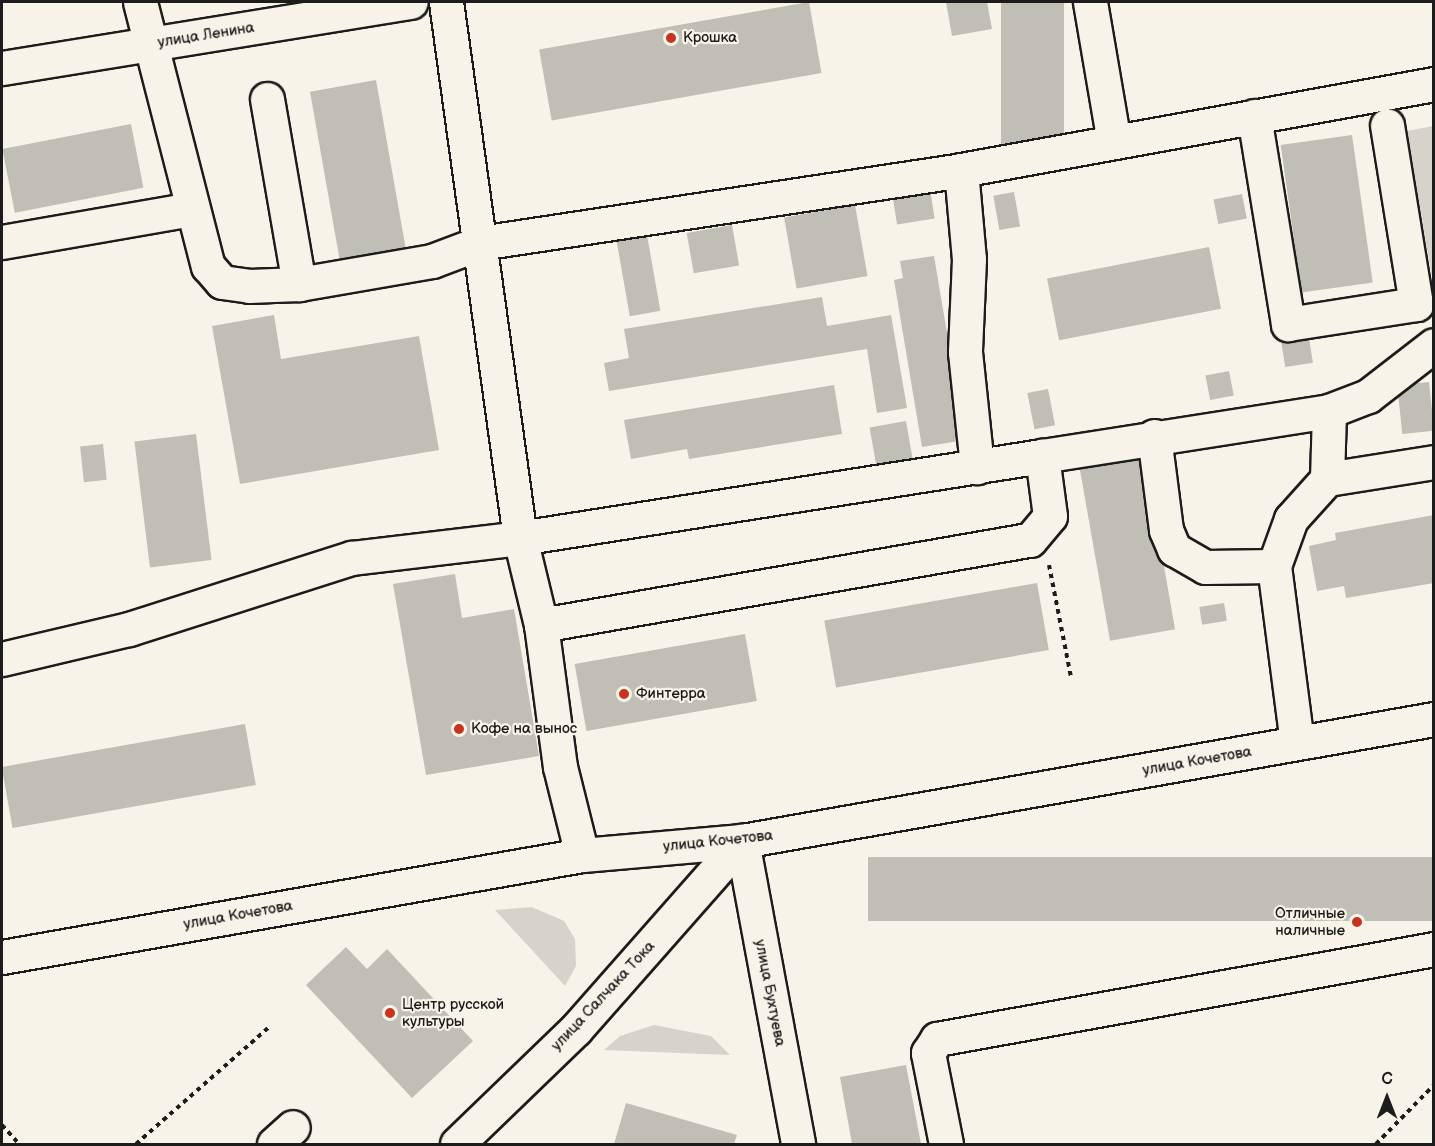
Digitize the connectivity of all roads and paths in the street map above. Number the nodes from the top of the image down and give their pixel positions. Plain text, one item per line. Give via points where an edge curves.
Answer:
1 (140, 2) edge
2 (411, 2) edge
3 (446, 2) edge
4 (1090, 2) edge
5 (150, 44) junction
6 (2, 68) edge
7 (1434, 84) edge
8 (267, 99) dead end
9 (1254, 116) junction
10 (1387, 125) dead end
11 (1114, 142) junction
12 (961, 170) junction
13 (192, 209) junction
14 (2, 242) edge
15 (480, 243) junction
16 (299, 284) junction
17 (1434, 345) edge
18 (1329, 411) junction
19 (1154, 436) junction
20 (1042, 456) junction
21 (1434, 462) edge
22 (977, 467) junction
23 (1327, 478) junction
24 (1044, 529) junction
25 (520, 538) junction
26 (1274, 566) junction
27 (541, 625) junction
28 (2, 658) edge
29 (1071, 677) dead end
30 (1434, 719) edge
31 (1297, 743) junction
32 (742, 841) junction
33 (582, 855) junction
34 (1434, 949) edge
35 (2, 957) edge
36 (268, 1028) dead end
37 (1434, 1085) edge
38 (2, 1125) edge
39 (19, 1144) edge
40 (136, 1144) edge
41 (457, 1144) edge
42 (798, 1144) edge
43 (946, 1144) edge
44 (1376, 1144) edge

1 - 5 main road
2 - 5 main road, улица Ленина
3 - 15 main road
4 - 11 main road
5 - 6 main road, улица Ленина
5 - 13 main road
7 - 9 main road
8 - 16 main road
9 - 10 main road via 1288,324 1416,304
9 - 11 main road
11 - 12 main road
12 - 15 main road
12 - 22 main road via 969,259 965,352
13 - 14 main road
13 - 16 main road via 208,266 222,282
15 - 16 main road via 432,261
15 - 25 main road
17 - 18 main road via 1368,396
18 - 19 main road
18 - 23 main road
19 - 20 main road
19 - 26 main road via 1166,530 1174,549 1205,567
20 - 22 main road
20 - 24 main road via 1050,516
21 - 23 main road
22 - 25 main road
23 - 26 main road via 1291,519
24 - 27 main road via 1030,540 1012,546
24 - 29 path
25 - 27 main road
25 - 28 main road via 352,558 129,629
26 - 31 main road
27 - 33 main road via 560,767
30 - 31 main road, улица Кочетова
31 - 32 main road, улица Кочетова
32 - 33 main road, улица Кочетова
32 - 41 main road, улица Салчака Тока via 576,1029
32 - 42 main road, улица Бухтуева
33 - 35 main road, улица Кочетова
34 - 43 main road via 937,1039 928,1053
36 - 40 path
37 - 44 path
38 - 39 path

